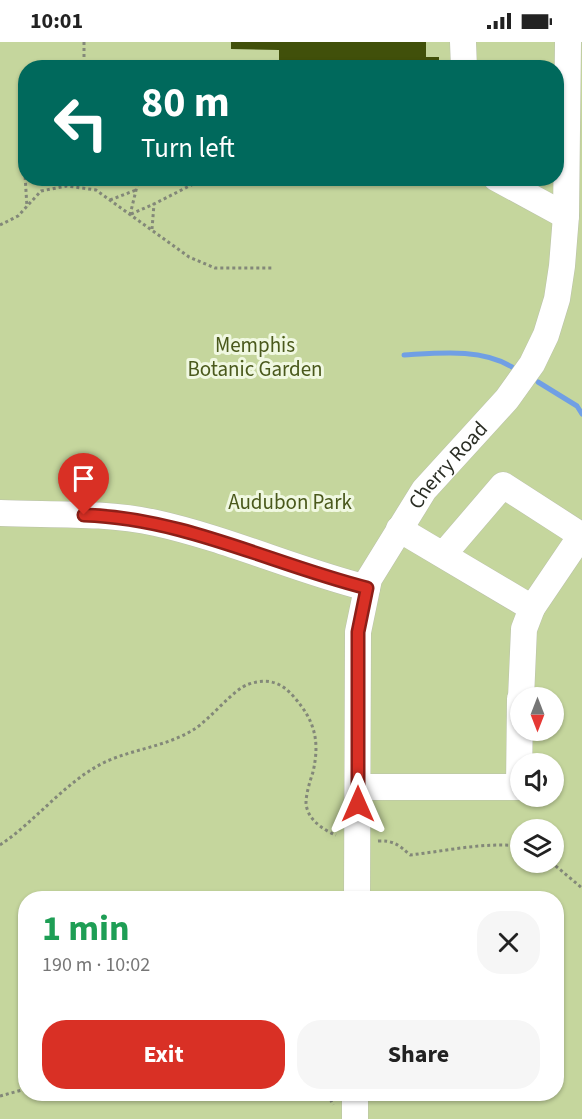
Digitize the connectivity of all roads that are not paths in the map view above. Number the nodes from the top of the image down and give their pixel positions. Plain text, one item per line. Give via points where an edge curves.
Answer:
1 (463, 42) edge
2 (568, 42) edge
3 (464, 60) edge
4 (511, 186) edge
5 (566, 216) junction
6 (0, 513) edge
7 (399, 529) junction
8 (443, 555) junction
9 (367, 588) junction
10 (532, 608) junction
11 (521, 687) edge
12 (520, 741) edge
13 (358, 787) junction
14 (357, 891) edge
15 (355, 1101) edge
16 (355, 1119) edge

1 - 3 street
2 - 5 street, Cherry Road
4 - 5 street
5 - 7 street, Cherry Road via 557,299 532,364 507,399 424,490
6 - 9 street via 105,516 156,523
7 - 8 street
7 - 9 street, Cherry Road
8 - 10 street
8 - 10 street via 503,485 576,532 576,543
9 - 13 street, Cherry Road via 358,632
10 - 11 street via 524,629
12 - 13 street via 519,787
13 - 14 street, Cherry Road
15 - 16 street

